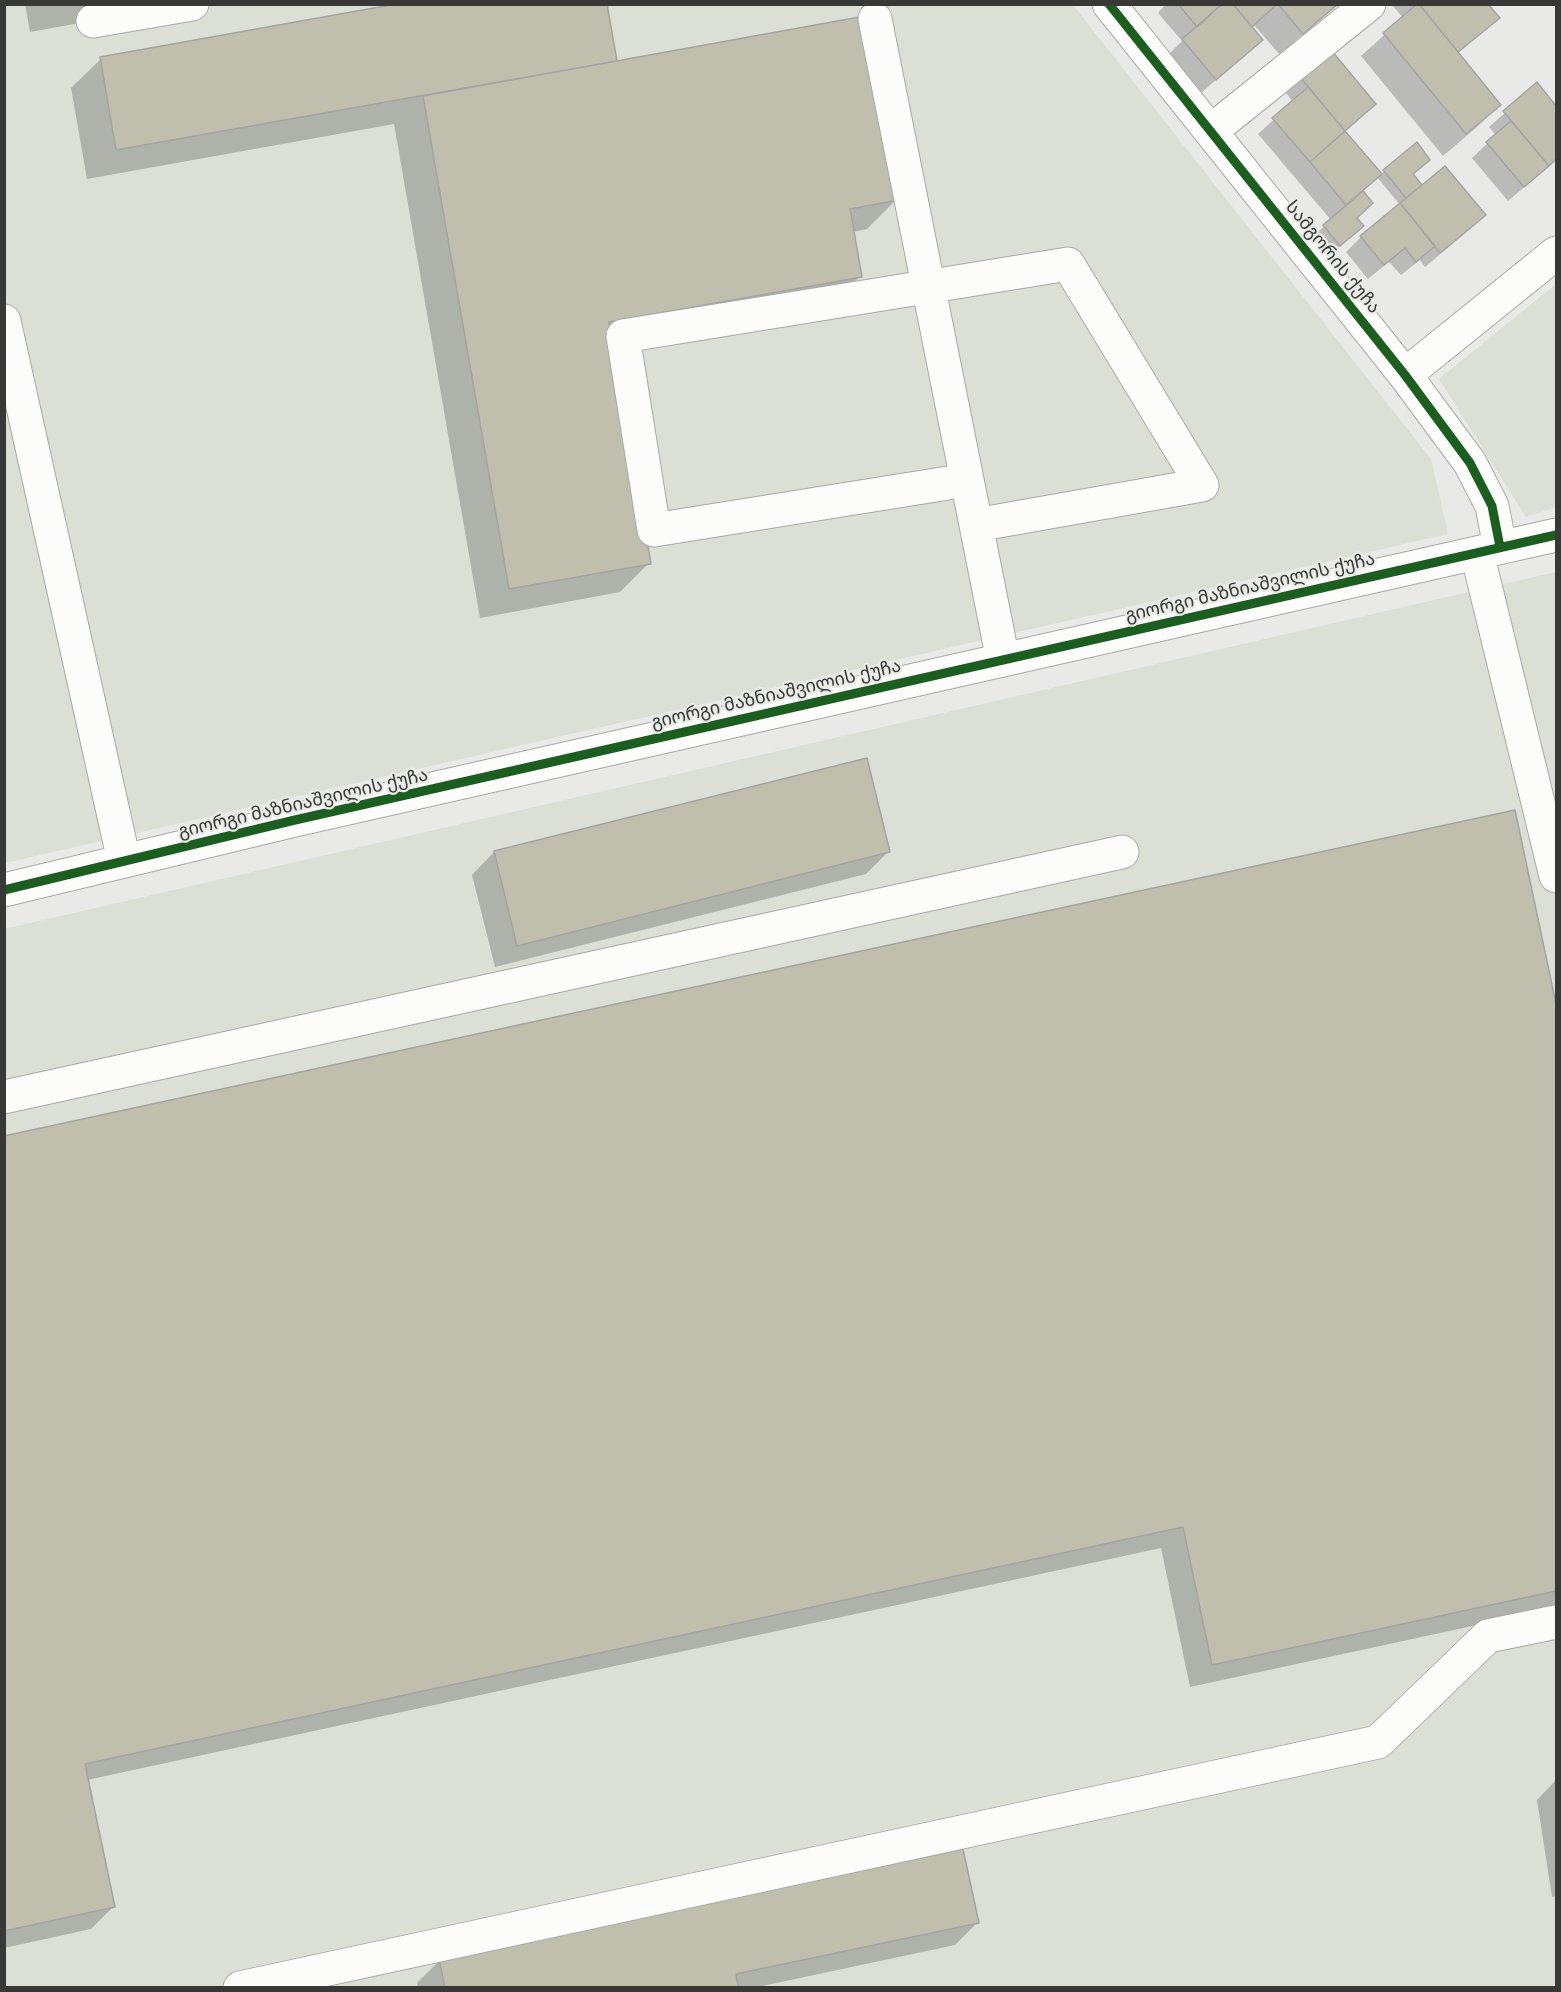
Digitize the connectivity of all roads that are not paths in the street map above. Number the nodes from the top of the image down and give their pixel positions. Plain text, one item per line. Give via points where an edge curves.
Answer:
1 (192, 4) edge
2 (1109, 4) edge
3 (1369, 4) edge
4 (875, 19) dead end
5 (93, 21) dead end
6 (1211, 131) junction
7 (1557, 253) edge
8 (929, 286) junction
9 (4, 321) edge
10 (1405, 375) junction
11 (967, 480) junction
12 (976, 525) junction
13 (1557, 535) edge
14 (1488, 550) junction
15 (1003, 660) junction
16 (1122, 852) dead end
17 (124, 861) junction
18 (1557, 876) edge
19 (4, 890) edge
20 (4, 1097) edge
21 (1557, 1622) edge
22 (240, 1988) edge

1 - 5 street
2 - 6 street, სამგორის ქუჩა
3 - 6 street
4 - 8 street
6 - 10 street, სამგორის ქუჩა
7 - 10 street
8 - 11 street
8 - 11 street via 623,336 654,530
8 - 12 street via 1068,264 1202,485
9 - 17 street
10 - 14 street, სამგორის ქუჩა via 1470,463 1492,506
11 - 12 street
12 - 15 street
13 - 14 street, გიორგი მაზნიაშვილის ქუჩა
14 - 15 street, გიორგი მაზნიაშვილის ქუჩა
14 - 18 street, სამგორის ქუჩა
15 - 17 street, გიორგი მაზნიაშვილის ქუჩა
16 - 20 street
17 - 19 street, გიორგი მაზნიაშვილის ქუჩა
21 - 22 street via 1488,1636 1378,1742

